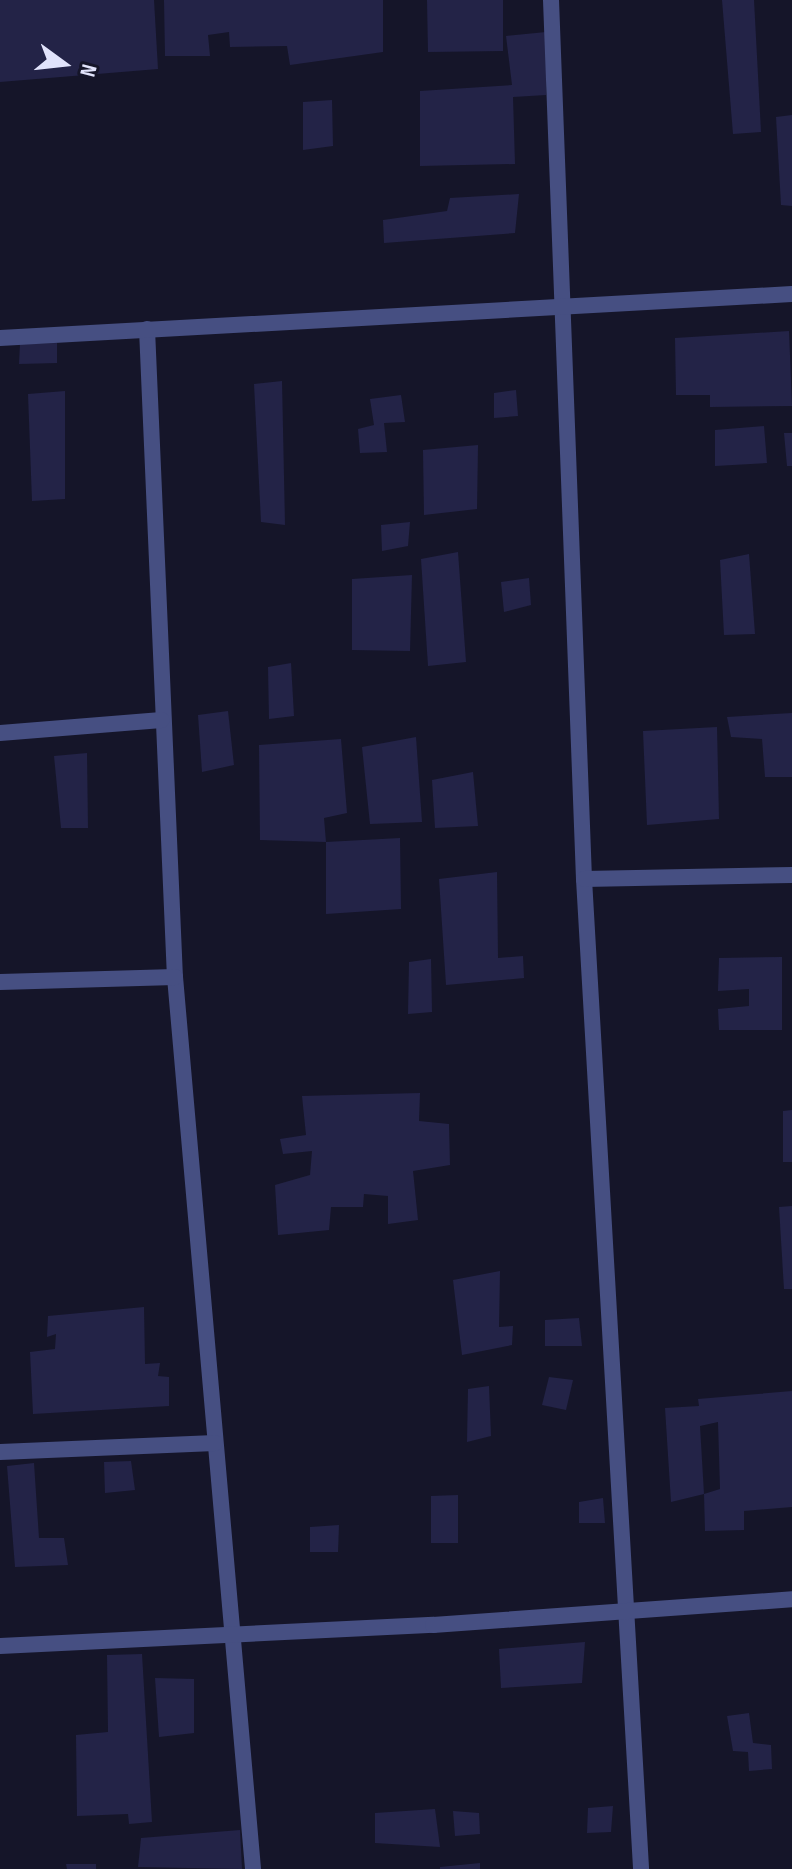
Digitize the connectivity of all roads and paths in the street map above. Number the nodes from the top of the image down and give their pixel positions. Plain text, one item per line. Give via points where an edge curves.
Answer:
1 (551, 0) edge
2 (792, 294) edge
3 (566, 306) junction
4 (147, 329) junction
5 (0, 338) edge
6 (161, 720) junction
7 (0, 733) edge
8 (792, 875) edge
9 (584, 879) junction
10 (175, 977) junction
11 (0, 982) edge
12 (215, 1443) junction
13 (0, 1452) edge
14 (792, 1599) edge
15 (625, 1612) junction
16 (236, 1637) junction
17 (0, 1646) edge
18 (253, 1869) edge
19 (641, 1869) edge

1 - 3 street
2 - 3 street
3 - 4 street
3 - 9 street
4 - 5 street
4 - 6 street
6 - 7 street
6 - 10 street
8 - 9 street
9 - 15 street via 608,1218
10 - 11 street
10 - 12 street
12 - 13 street
12 - 16 street
14 - 15 street
15 - 16 street
15 - 19 street
16 - 17 street
16 - 18 street

